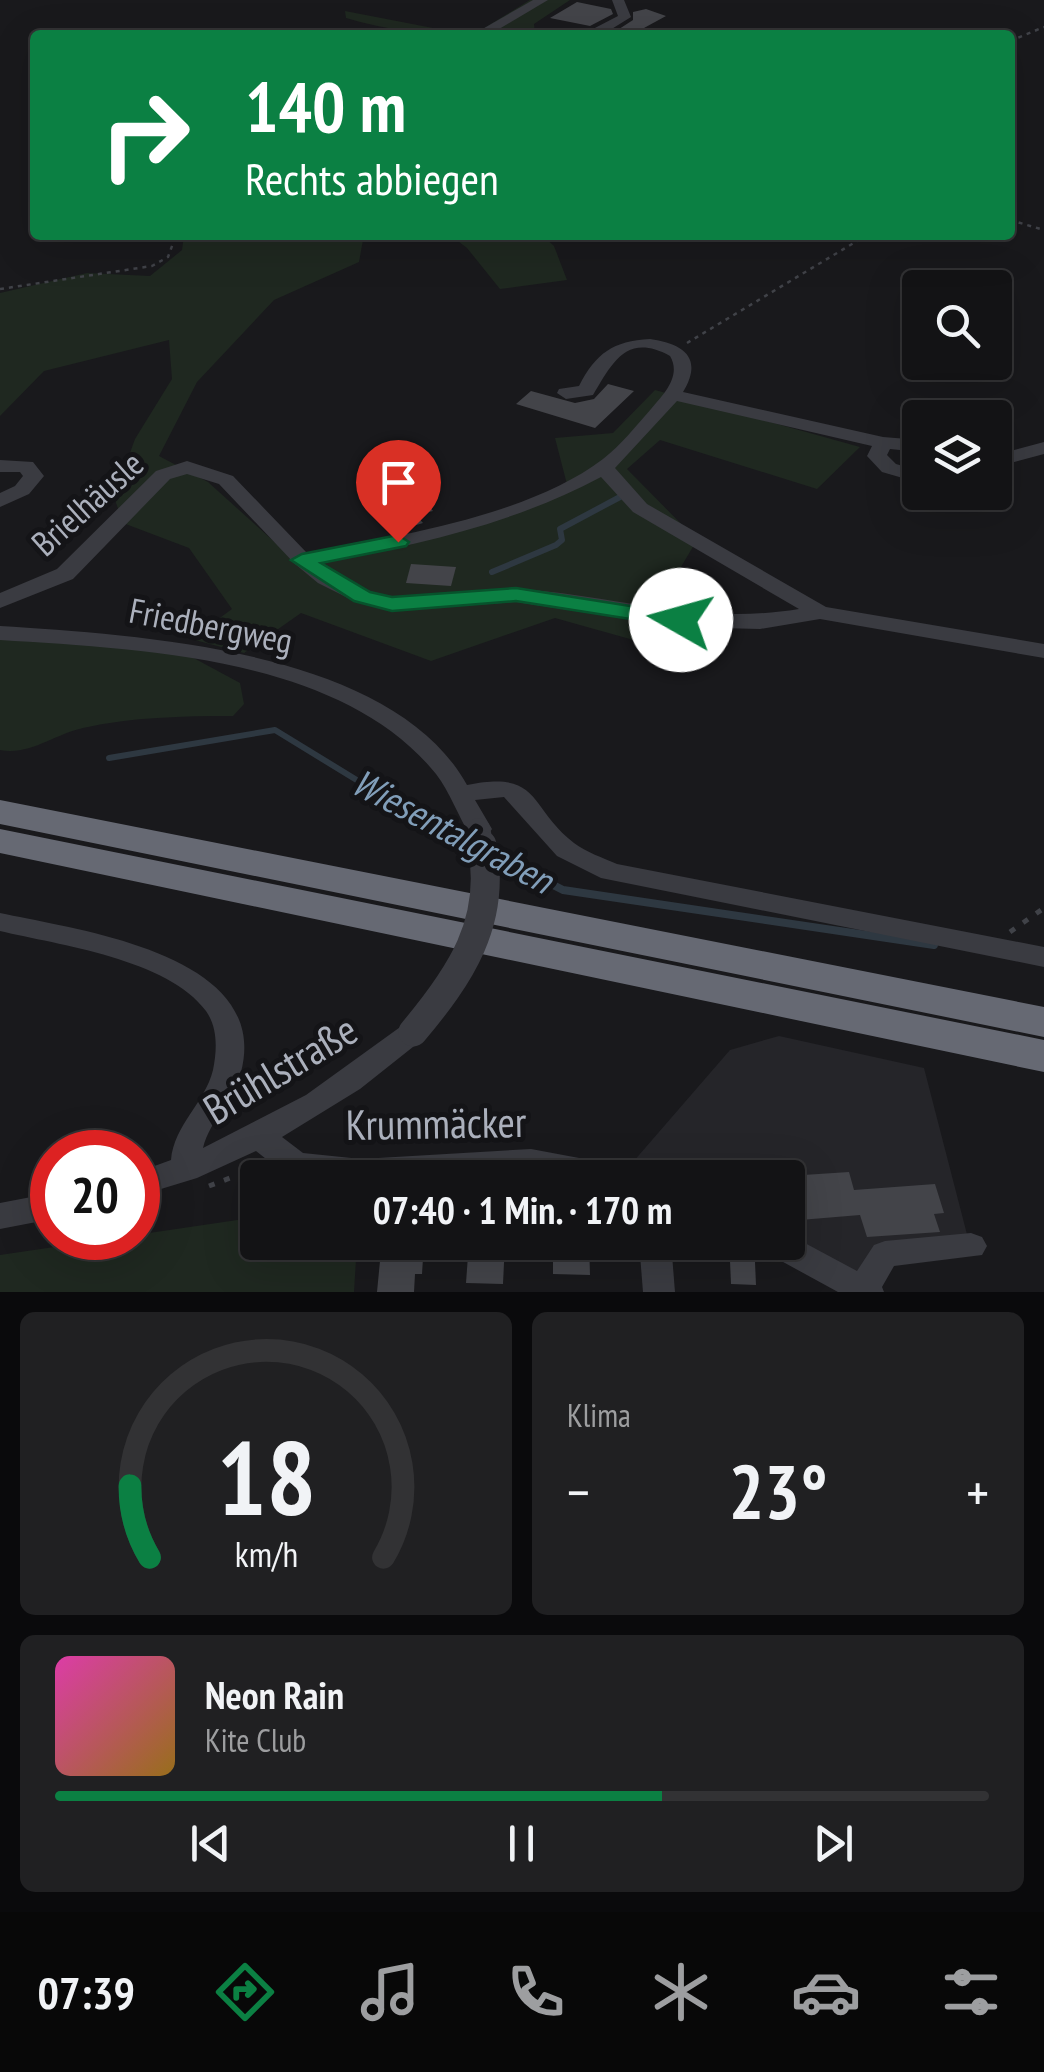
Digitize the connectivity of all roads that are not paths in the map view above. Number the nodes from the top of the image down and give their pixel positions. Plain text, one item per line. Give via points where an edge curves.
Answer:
1 (542, 0) edge
2 (618, 0) edge
3 (487, 30) edge
4 (600, 30) edge
5 (566, 393) dead end
6 (672, 394) junction
7 (884, 443) junction
8 (902, 444) edge
9 (1044, 448) edge
10 (1012, 456) edge
11 (0, 466) edge
12 (604, 468) junction
13 (902, 472) edge
14 (0, 501) edge
15 (302, 560) junction
16 (0, 600) edge
17 (820, 612) junction
18 (0, 632) edge
19 (1044, 652) edge
20 (464, 794) junction
21 (0, 812) edge
22 (0, 840) edge
23 (0, 922) edge
24 (1044, 957) edge
25 (1044, 1022) edge
26 (413, 1032) joint
27 (998, 1046) junction
28 (1044, 1056) edge
29 (1044, 1073) edge
30 (260, 1138) junction
31 (289, 1160) edge
32 (186, 1168) junction
33 (160, 1177) edge
34 (30, 1210) edge
35 (0, 1216) edge
36 (970, 1246) dead end
37 (805, 1259) edge
38 (656, 1260) edge
39 (865, 1291) edge
40 (659, 1292) edge

1 - 3 street
2 - 4 street via 624,17
5 - 6 street via 586,391 605,358 642,346 679,351 687,366
6 - 7 street
6 - 12 street
7 - 8 street
7 - 13 street via 877,456
9 - 10 street
11 - 14 street via 26,466 34,476
12 - 15 street via 521,506 430,536
12 - 17 street via 640,508
15 - 16 street, Brielhäusle via 226,480 200,468 176,468 65,574
15 - 17 street via 362,596 392,604 516,594 681,620 760,622
17 - 19 street
18 - 20 street, Friedbergweg via 177,649 295,675 384,716 422,746
20 - 24 street via 514,791 566,850 610,872
20 - 26 street, Friedbergweg, bridge via 490,874 484,922 457,981
21 - 25 highway
22 - 27 highway
23 - 32 street, Brühlstraße via 168,967 209,994 228,1027 228,1072 184,1148
26 - 30 street, Brühlstraße via 360,1077
27 - 28 highway
27 - 29 highway
30 - 31 street, Krummäcker
30 - 32 street, Brühlstraße
32 - 33 street, Brühlstraße
34 - 35 street
36 - 39 street via 885,1254
37 - 39 street
38 - 40 street

